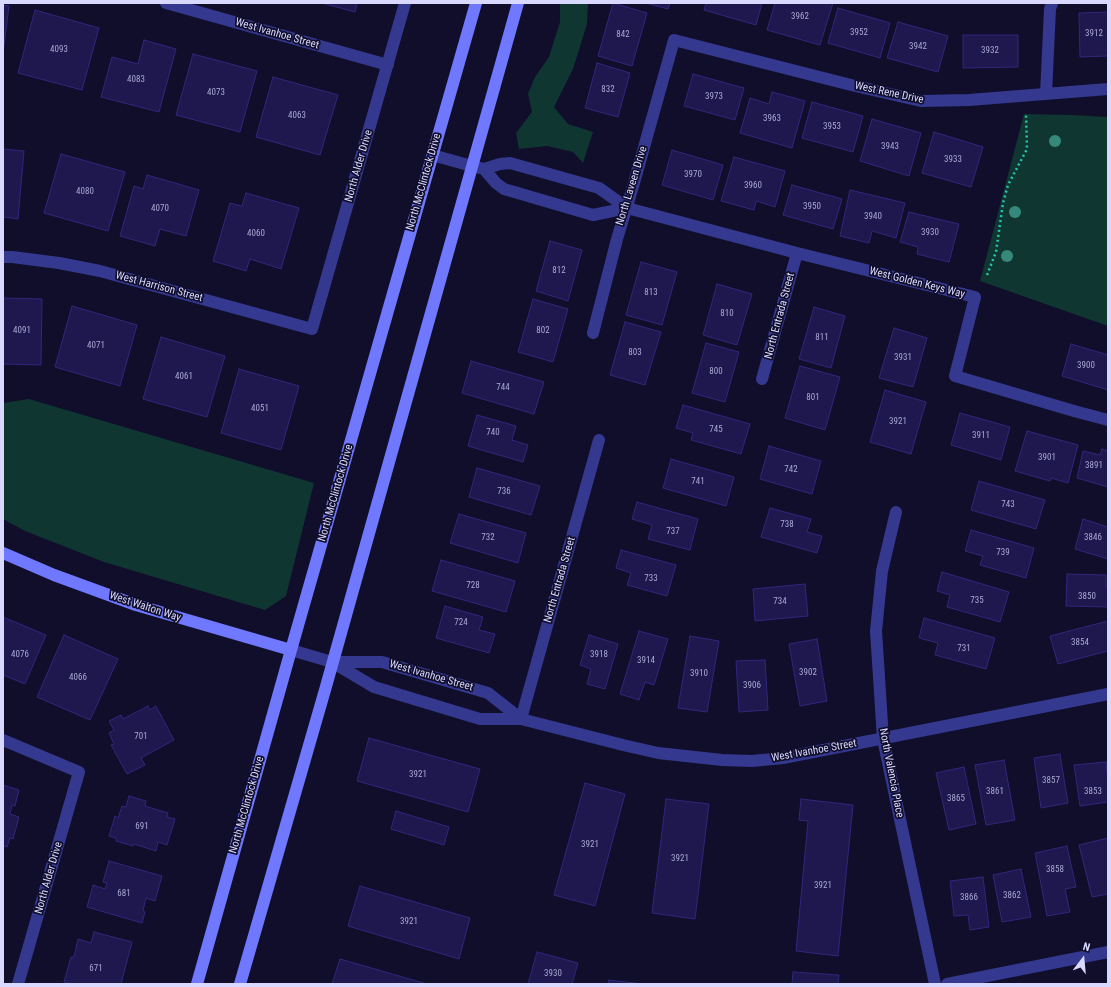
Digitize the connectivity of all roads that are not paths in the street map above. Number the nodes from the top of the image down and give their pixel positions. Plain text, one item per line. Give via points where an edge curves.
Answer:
1 (166, 3) edge
2 (405, 3) edge
3 (476, 3) edge
4 (518, 3) edge
5 (1052, 3) edge
6 (674, 40) joint
7 (388, 65) junction
8 (1108, 89) edge
9 (1046, 94) junction
10 (432, 155) junction
11 (472, 166) junction
12 (484, 169) junction
13 (627, 208) junction
14 (797, 253) junction
15 (3, 257) edge
16 (312, 329) joint
17 (593, 333) dead end
18 (762, 379) dead end
19 (1108, 420) edge
20 (599, 440) dead end
21 (896, 512) dead end
22 (3, 553) edge
23 (291, 650) junction
24 (332, 662) junction
25 (1108, 694) edge
26 (521, 719) junction
27 (883, 739) junction
28 (3, 740) edge
29 (1108, 952) edge
30 (18, 984) edge
31 (197, 984) edge
32 (240, 984) edge
33 (935, 984) edge
34 (947, 984) edge

1 - 7 street, West Ivanhoe Street
2 - 7 street, North Alder Drive
3 - 10 main road, North McClintock Drive
4 - 11 main road
5 - 9 street
6 - 9 street, West Rene Drive via 921,101
6 - 13 street, North Laveen Drive
7 - 16 street, North Alder Drive
8 - 9 street, West Rene Drive
10 - 11 street, West Golden Keys Way
10 - 23 main road, North McClintock Drive
11 - 12 street, West Golden Keys Way
11 - 24 main road
12 - 13 street, West Golden Keys Way via 510,163 599,188
12 - 13 street, West Golden Keys Way via 504,189 593,215
13 - 14 street, West Golden Keys Way
13 - 17 street, North Laveen Drive
14 - 18 street, North Entrada Street
14 - 19 street, West Golden Keys Way via 975,297 954,376
15 - 16 street, West Harrison Street via 100,271
20 - 26 street, North Entrada Street
21 - 27 street, North Valencia Place via 882,571 876,630
22 - 23 main road, West Walton Way via 136,605
23 - 24 street, West Ivanhoe Street
23 - 31 main road, North McClintock Drive
24 - 26 street, West Ivanhoe Street via 374,687 480,719
24 - 26 street, West Ivanhoe Street via 382,662 488,692
24 - 32 main road
25 - 27 street, West Ivanhoe Street
26 - 27 street, West Ivanhoe Street via 623,746 658,753 722,760 783,758
27 - 33 street, North Valencia Place
28 - 30 street, North Alder Drive via 79,772
29 - 34 street

